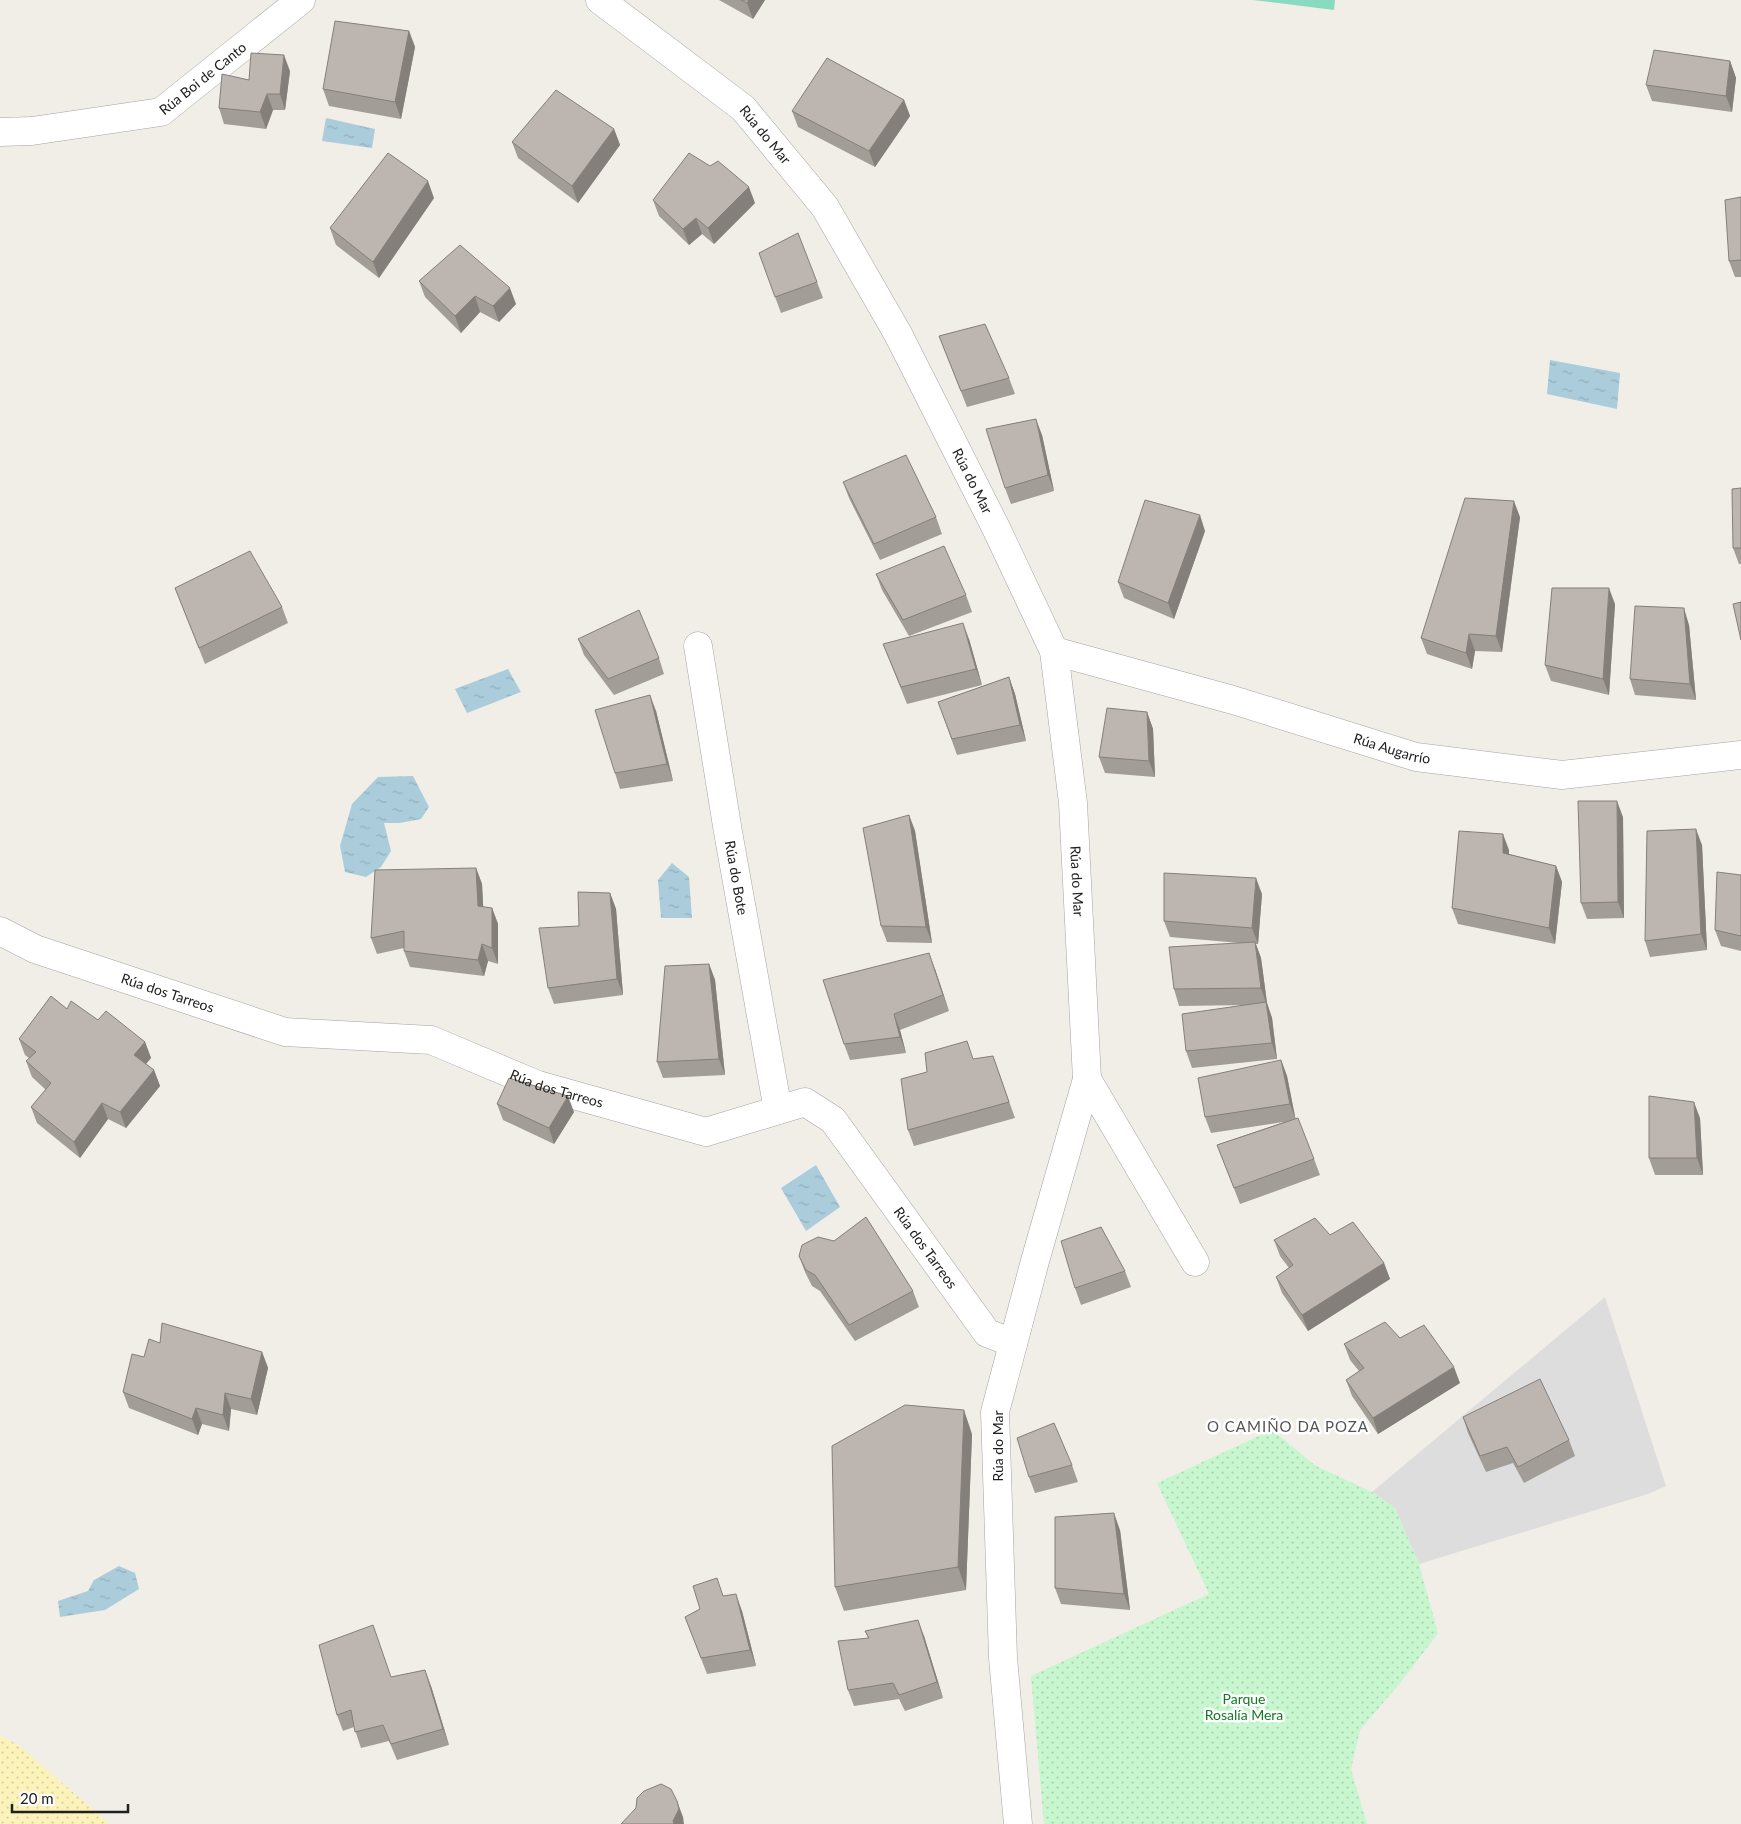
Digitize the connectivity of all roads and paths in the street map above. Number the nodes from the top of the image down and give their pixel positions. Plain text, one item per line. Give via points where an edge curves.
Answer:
1 (301, 0) edge
2 (600, 0) edge
3 (0, 132) edge
4 (698, 646) dead end
5 (1054, 651) junction
6 (1741, 755) edge
7 (0, 931) edge
8 (1087, 1079) junction
9 (778, 1110) junction
10 (1195, 1262) dead end
11 (1013, 1343) junction
12 (1018, 1824) edge

1 - 3 street, Rúa Boi de Canto via 161,112 32,131
2 - 5 street, Rúa do Mar via 743,108 825,207 898,334
4 - 9 street, Rúa do Bote
5 - 6 street, Rúa Augarrío via 1233,700 1416,757 1562,774
5 - 8 street, Rúa do Mar via 1073,803
7 - 9 street, Rúa dos Tarreos via 35,948 285,1032 430,1040 538,1085 706,1132
8 - 10 street, Rúa do Mar
8 - 11 street, Rúa do Mar
9 - 11 street, Rúa dos Tarreos via 805,1102 833,1120 987,1333
11 - 12 street, Rúa do Mar via 995,1412 1003,1658

